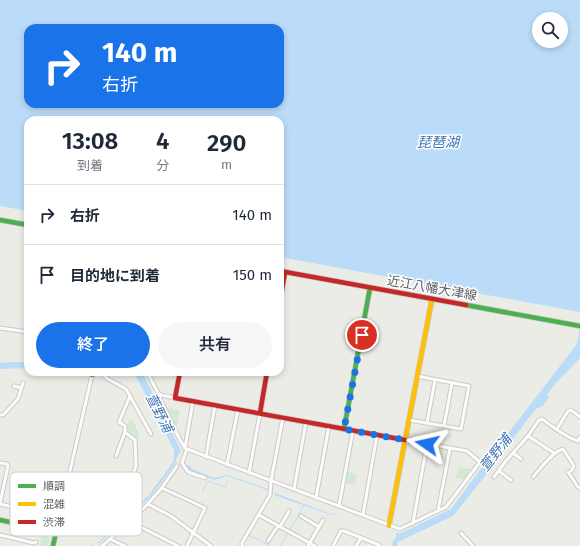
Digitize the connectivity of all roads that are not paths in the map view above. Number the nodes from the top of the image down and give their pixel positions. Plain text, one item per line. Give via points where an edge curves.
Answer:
1 (0, 220) edge
2 (24, 224) edge
3 (284, 272) edge
4 (370, 288) junction
5 (432, 299) junction
6 (580, 326) edge
7 (0, 328) edge
8 (24, 331) edge
9 (92, 376) edge
10 (105, 376) edge
11 (149, 376) edge
12 (179, 376) edge
13 (266, 376) edge
14 (417, 376) junction
15 (435, 380) junction
16 (23, 383) dead end
17 (452, 383) junction
18 (14, 386) dead end
19 (21, 388) junction
20 (160, 395) junction
21 (130, 396) junction
22 (175, 398) junction
23 (193, 401) junction
24 (215, 405) junction
25 (238, 409) junction
26 (260, 413) junction
27 (0, 415) edge
28 (283, 417) junction
29 (580, 417) edge
30 (409, 420) junction
31 (306, 422) junction
32 (426, 423) junction
33 (329, 426) junction
34 (444, 426) junction
35 (344, 429) junction
36 (557, 429) junction
37 (353, 430) junction
38 (125, 432) junction
39 (151, 434) dead end
40 (378, 435) junction
41 (528, 436) junction
42 (580, 437) edge
43 (405, 440) junction
44 (427, 444) junction
45 (450, 448) junction
46 (186, 449) junction
47 (513, 453) junction
48 (554, 454) junction
49 (116, 456) dead end
50 (206, 456) junction
51 (521, 459) dead end
52 (0, 462) edge
53 (227, 464) junction
54 (178, 466) dead end
55 (499, 471) junction
56 (70, 472) edge
57 (134, 472) edge
58 (249, 472) junction
59 (494, 477) dead end
60 (533, 477) dead end
61 (205, 478) dead end
62 (511, 480) dead end
63 (271, 481) junction
64 (162, 488) junction
65 (580, 488) edge
66 (294, 489) junction
67 (316, 498) junction
68 (0, 503) edge
69 (148, 504) junction
70 (10, 506) edge
71 (339, 506) junction
72 (142, 510) edge
73 (289, 511) dead end
74 (438, 511) junction
75 (259, 515) junction
76 (363, 515) junction
77 (301, 516) dead end
78 (0, 520) edge
79 (322, 520) dead end
80 (10, 522) edge
81 (413, 523) junction
82 (389, 525) junction
83 (279, 527) junction
84 (319, 527) junction
85 (142, 528) edge
86 (193, 532) junction
87 (461, 533) dead end
88 (0, 535) edge
89 (55, 536) edge
90 (113, 536) edge
91 (361, 538) junction
92 (110, 539) junction
93 (268, 541) dead end
94 (36, 542) dead end
95 (309, 545) edge
96 (53, 546) edge
97 (102, 546) edge
98 (126, 546) edge
99 (178, 546) edge
100 (187, 546) edge
101 (211, 546) edge
102 (242, 546) edge
103 (315, 546) edge
104 (333, 546) edge
105 (356, 546) edge
106 (380, 546) edge
107 (473, 546) edge

1 - 2 street
3 - 4 street, 近江八幡大津線
4 - 5 street, 近江八幡大津線
4 - 35 street
5 - 6 street, 近江八幡大津線
5 - 14 street
7 - 8 street
9 - 56 street
10 - 21 street via 126,389
11 - 20 street
12 - 22 street
13 - 26 street
14 - 15 street
14 - 30 street
15 - 17 street
15 - 32 street
16 - 19 street
17 - 34 street
17 - 34 street via 469,386 464,415 461,429
18 - 19 street
19 - 27 street via 18,399
20 - 22 street
20 - 46 street via 160,400
21 - 38 street via 119,422 125,426
21 - 39 street
22 - 23 street
23 - 24 street
23 - 46 street
24 - 25 street
24 - 50 street
25 - 26 street
25 - 53 street
26 - 28 street
26 - 58 street
28 - 31 street
28 - 63 street
29 - 36 street via 571,410 568,411
30 - 32 street
30 - 43 street
31 - 33 street
31 - 66 street
32 - 34 street
33 - 35 street
33 - 67 street
35 - 37 street
36 - 41 street via 542,419
36 - 42 street via 578,441
37 - 40 street
37 - 71 street
38 - 49 street
38 - 57 street via 135,440 136,466
40 - 43 street
40 - 76 street
41 - 47 street
41 - 48 street
43 - 44 street
43 - 82 street
44 - 45 street
44 - 81 street
45 - 74 street
45 - 74 street via 467,452 480,462 446,507
46 - 50 street
46 - 61 street via 182,463 188,472
47 - 51 street
47 - 55 street
48 - 60 street
48 - 65 street via 563,449 574,466 570,472
50 - 53 street
52 - 68 street via 8,466
53 - 58 street
54 - 64 street
55 - 59 street
55 - 62 street
58 - 63 street
63 - 66 street
63 - 75 street via 270,495
64 - 69 street
64 - 86 street via 205,508
66 - 67 street
67 - 71 street
68 - 70 street
69 - 72 street
69 - 86 street
71 - 76 street
73 - 83 street
74 - 81 street
75 - 83 street
75 - 102 street
76 - 82 street
77 - 84 street
78 - 80 street
79 - 84 street
81 - 82 street via 400,529
83 - 93 street
83 - 95 street
84 - 95 street
85 - 99 street
86 - 100 street
86 - 101 street
87 - 107 street
88 - 94 street
89 - 96 street
90 - 92 street
91 - 104 street via 344,531
91 - 105 street
91 - 106 street
92 - 97 street
92 - 98 street
95 - 103 street

